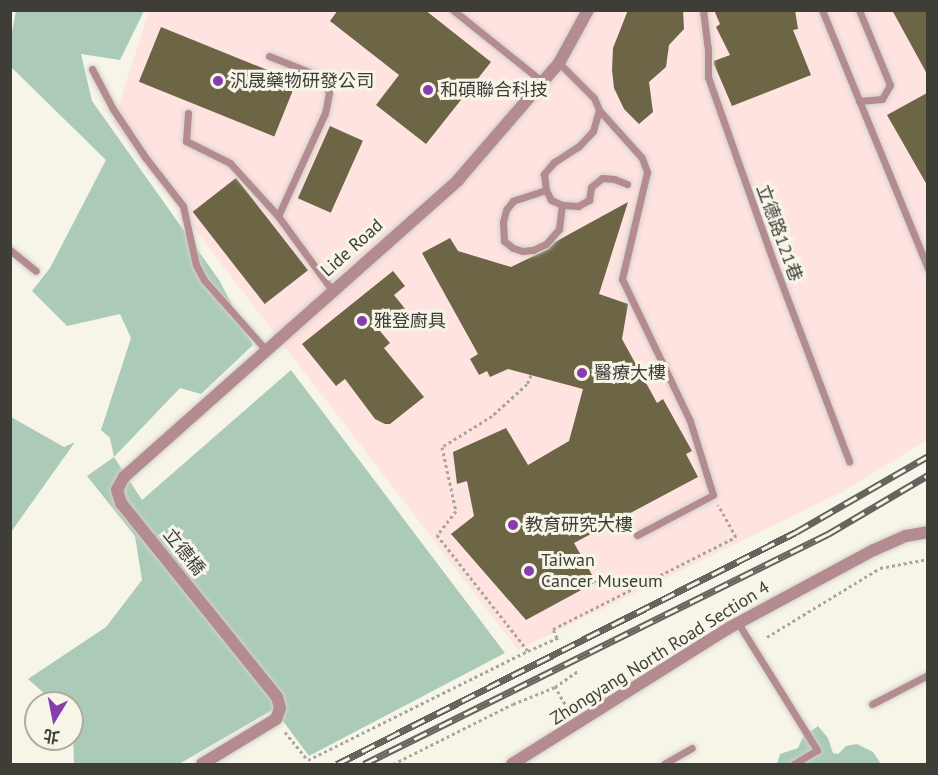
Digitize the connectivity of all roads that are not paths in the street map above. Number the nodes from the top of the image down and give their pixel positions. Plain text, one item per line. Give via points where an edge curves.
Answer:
1 (453, 10) edge
2 (588, 10) edge
3 (703, 10) edge
4 (822, 10) edge
5 (859, 10) edge
6 (269, 56) dead end
7 (559, 63) junction
8 (92, 69) dead end
9 (543, 82) junction
10 (859, 101) junction
11 (599, 110) junction
12 (188, 113) dead end
13 (627, 184) dead end
14 (546, 190) junction
15 (562, 205) junction
16 (278, 216) junction
17 (10, 250) edge
18 (927, 269) edge
19 (36, 271) dead end
20 (332, 290) junction
21 (265, 350) junction
22 (849, 461) dead end
23 (117, 490) joint
24 (927, 532) edge
25 (637, 535) dead end
26 (738, 623) junction
27 (927, 675) edge
28 (872, 704) dead end
29 (692, 748) dead end
30 (202, 765) edge
31 (512, 765) edge
32 (664, 765) edge
33 (794, 765) edge

1 - 9 lane
2 - 7 street, Lide Road
3 - 22 lane, 立德路121巷 via 708,77
4 - 10 lane
5 - 10 lane via 890,85 882,99
6 - 16 lane via 322,77 329,93 325,113
7 - 9 street, Lide Road
7 - 11 lane via 594,98
8 - 21 lane via 113,109 183,206 195,265 204,280
9 - 20 street, Lide Road via 458,180
10 - 18 lane
11 - 14 lane via 593,131 544,174
11 - 25 lane via 642,158 647,172 622,279 690,422 713,495
12 - 16 lane via 186,141 230,163
13 - 15 lane via 602,178 591,187 589,201 578,206
14 - 15 lane via 551,200
14 - 15 lane via 513,201 502,222 504,241 522,251 546,244 559,229
16 - 20 lane
17 - 19 lane
20 - 21 street, Lide Road
21 - 23 street, Lide Road via 124,477
23 - 30 street, 立德橋 via 121,503 277,697 280,708 276,719
24 - 26 street, Zhongyang North Road Section 4 via 874,550
26 - 31 street, Zhongyang North Road Section 4
26 - 33 lane via 817,750
27 - 28 lane
29 - 32 lane

